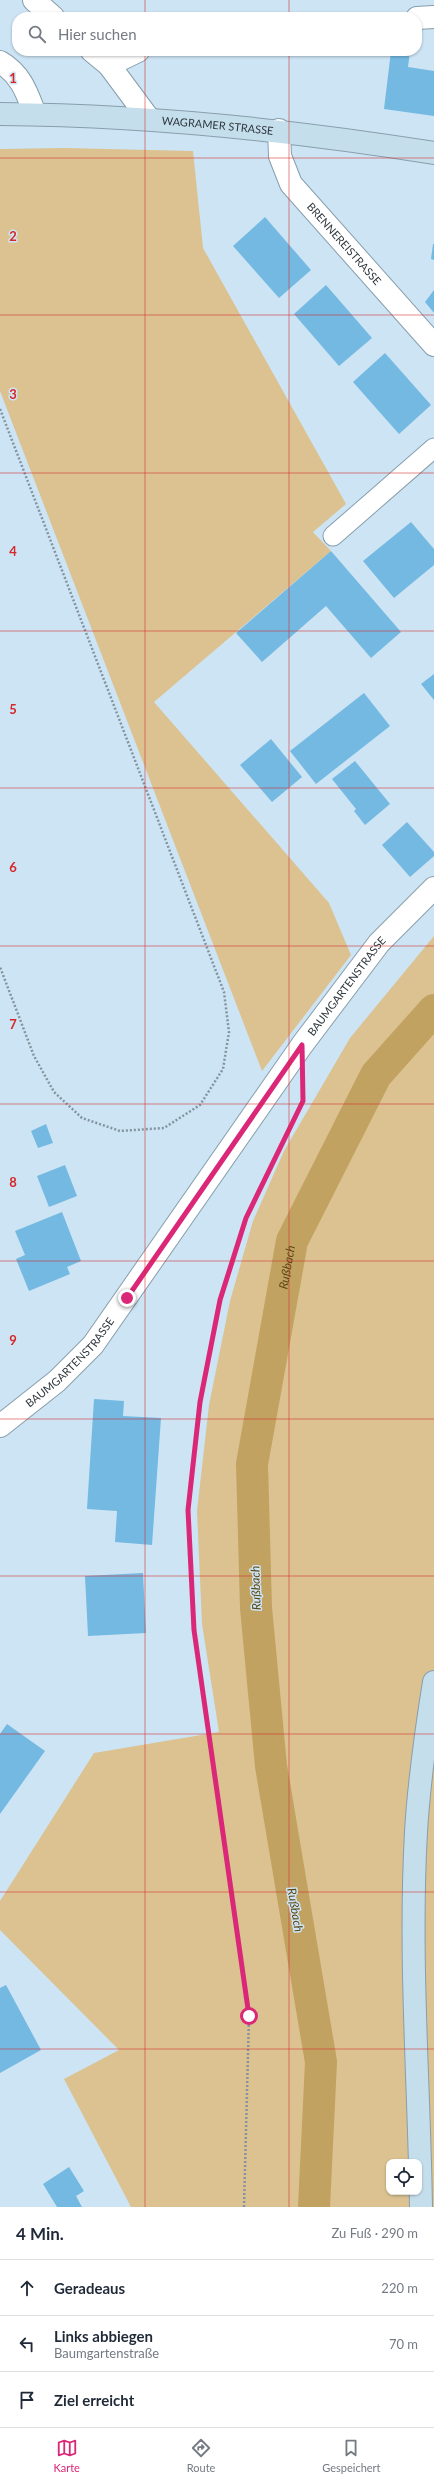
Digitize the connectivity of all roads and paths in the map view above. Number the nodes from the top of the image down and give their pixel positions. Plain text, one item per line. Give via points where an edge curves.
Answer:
1 (34, 0) edge
2 (47, 12) edge
3 (434, 17) edge
4 (422, 18) edge
5 (98, 56) edge
6 (128, 56) edge
7 (0, 62) edge
8 (109, 66) junction
9 (0, 114) edge
10 (36, 114) junction
11 (149, 119) junction
12 (279, 130) junction
13 (434, 154) edge
14 (434, 345) edge
15 (0, 409) edge
16 (434, 448) edge
17 (333, 536) dead end
18 (434, 888) edge
19 (0, 967) edge
20 (302, 1045) junction
21 (0, 1426) edge
22 (434, 1682) edge
23 (244, 2207) edge
24 (421, 2207) edge

1 - 2 street
3 - 4 street
5 - 8 street
6 - 8 street
7 - 10 street via 20,78
8 - 11 street
9 - 10 main road, WAGRAMER STRASSE
10 - 11 main road, WAGRAMER STRASSE
11 - 12 main road, WAGRAMER STRASSE
12 - 13 main road, WAGRAMER STRASSE
12 - 14 street, BRENNEREISTRASSE via 280,156 291,184
15 - 19 path via 224,992 229,1032 223,1069 200,1105 164,1128 120,1131 82,1118 54,1092 34,1056
16 - 17 lane
18 - 20 street, BAUMGARTENSTRASSE via 379,944
20 - 21 street, BAUMGARTENSTRASSE via 93,1345 57,1381
20 - 23 path via 303,1101 246,1218 220,1300 200,1402 188,1510 194,1630 249,2016
22 - 24 main road via 422,1759 416,1833 414,1929

